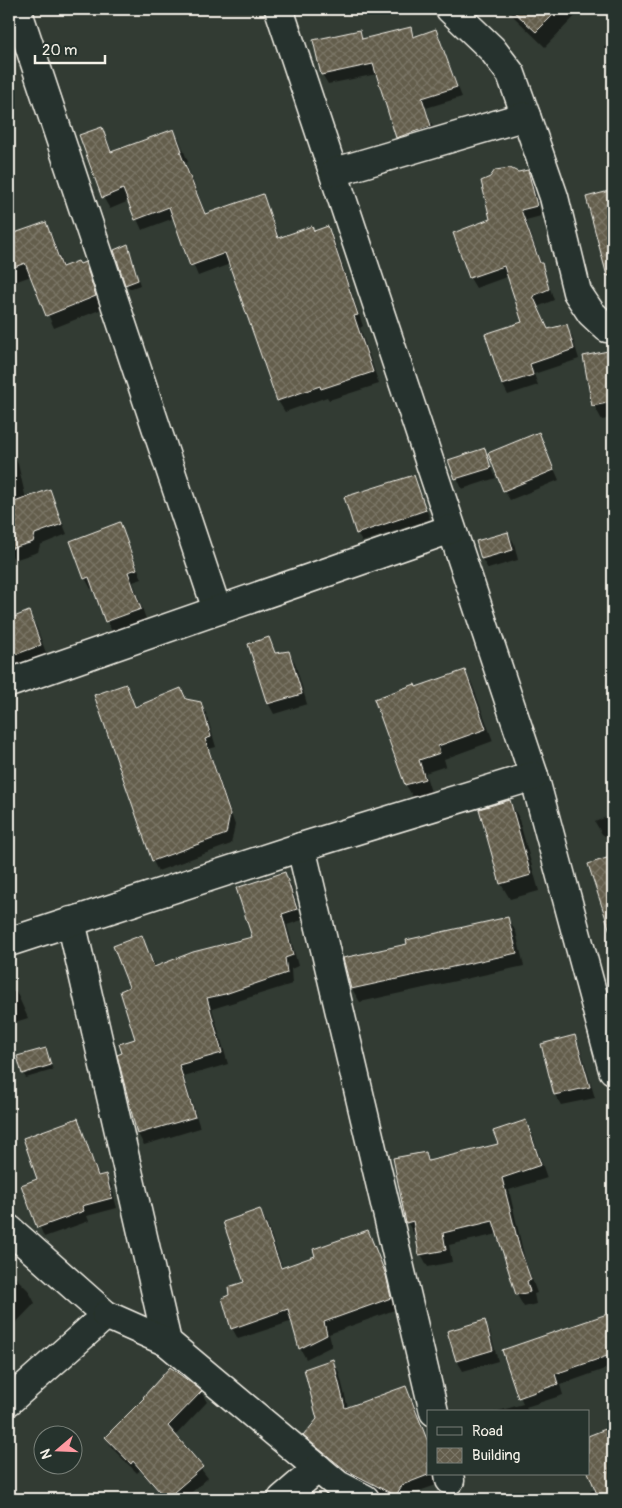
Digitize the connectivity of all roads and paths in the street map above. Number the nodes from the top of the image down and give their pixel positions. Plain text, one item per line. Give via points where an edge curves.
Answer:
1 (17, 9) edge
2 (279, 9) edge
3 (450, 9) edge
4 (526, 116) junction
5 (334, 172) junction
6 (613, 327) edge
7 (451, 529) junction
8 (217, 610) junction
9 (9, 683) edge
10 (534, 776) junction
11 (301, 847) junction
12 (71, 921) junction
13 (9, 942) edge
14 (610, 1040) edge
15 (613, 1070) edge
16 (9, 1229) edge
17 (106, 1314) junction
18 (167, 1342) junction
19 (9, 1401) edge
20 (434, 1410) edge
21 (318, 1468) junction
22 (282, 1499) edge
23 (365, 1499) edge

1 - 8 street
2 - 5 street
3 - 4 street via 492,49 511,74
4 - 5 street
4 - 6 street via 554,197 577,292 591,313 607,328
5 - 7 street
7 - 8 street
7 - 10 street
8 - 9 street
10 - 11 street
10 - 14 street
11 - 12 street
11 - 20 street
12 - 13 street
12 - 18 street
14 - 15 street
16 - 17 street
17 - 18 street
17 - 19 street
18 - 21 street
21 - 22 street
21 - 23 street via 338,1485

